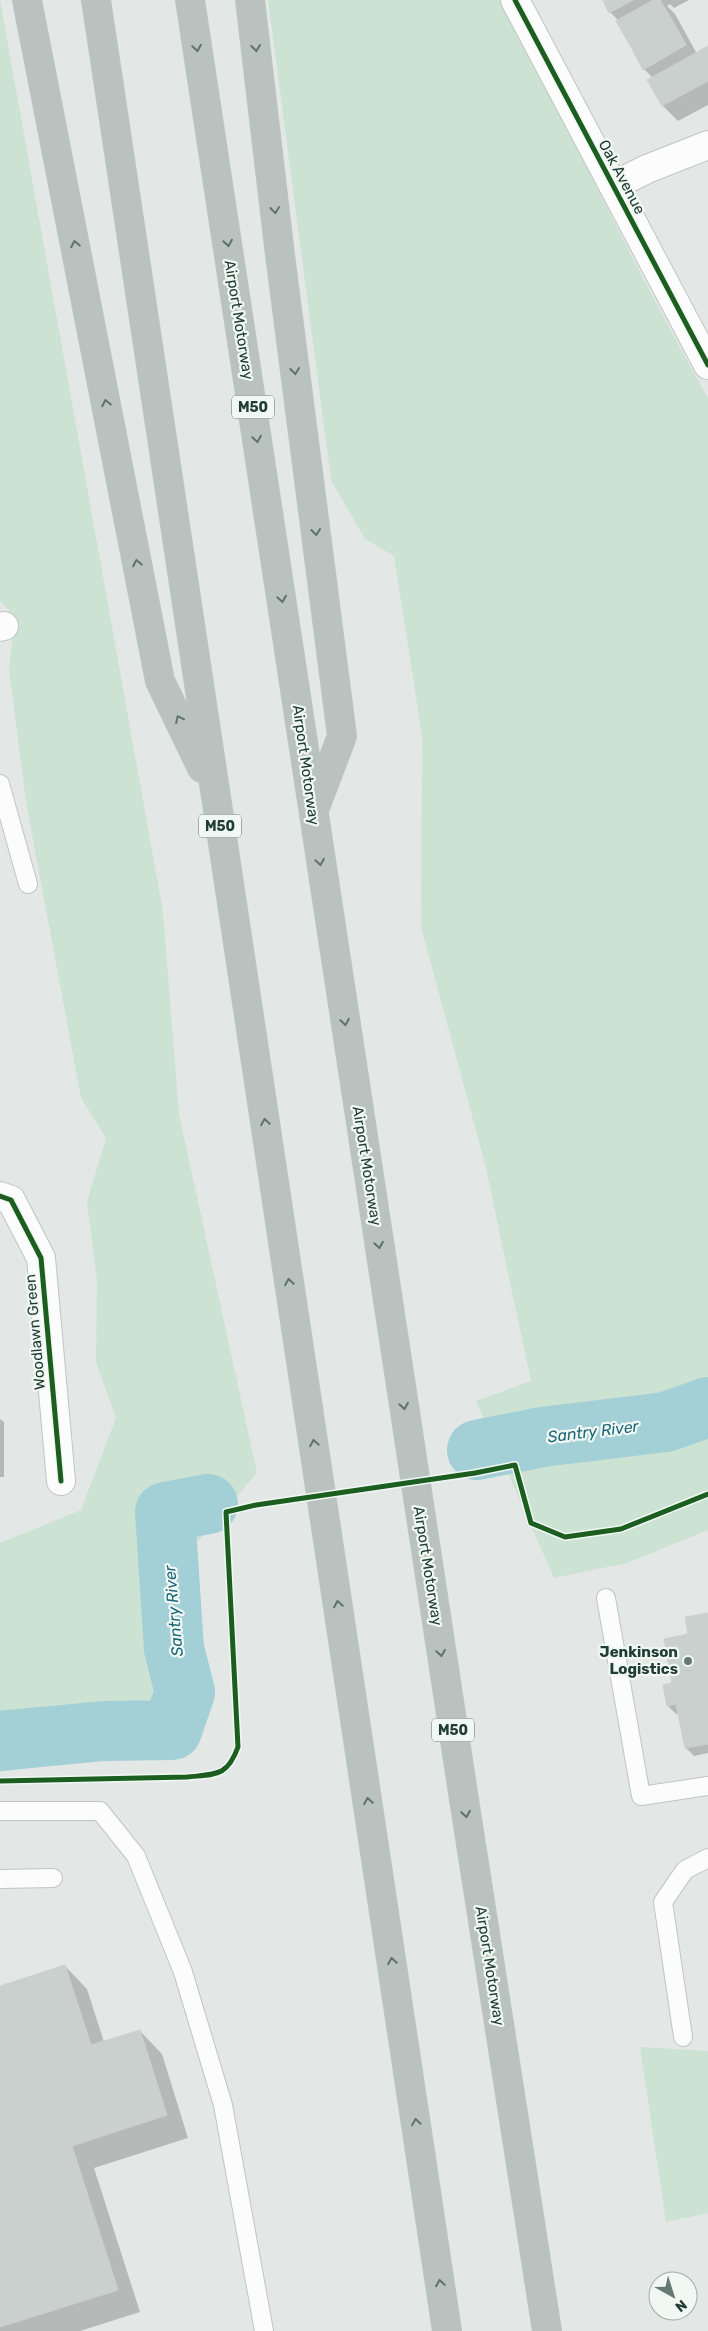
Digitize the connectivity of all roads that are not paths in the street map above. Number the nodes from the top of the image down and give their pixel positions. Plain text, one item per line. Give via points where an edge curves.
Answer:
1 (28, 0) edge
2 (96, 0) edge
3 (190, 0) edge
4 (250, 0) edge
5 (515, 0) edge
6 (708, 145) edge
7 (613, 186) junction
8 (708, 365) edge
9 (0, 784) edge
10 (215, 794) junction
11 (313, 814) junction
12 (28, 884) dead end
13 (0, 1196) edge
14 (61, 1481) dead end
15 (606, 1598) dead end
16 (708, 1786) edge
17 (0, 1811) edge
18 (708, 1858) edge
19 (53, 1878) dead end
20 (0, 1879) edge
21 (683, 2037) dead end
22 (264, 2331) edge
23 (448, 2331) edge
24 (547, 2331) edge

10 -> 1 highway via 160,681
2 - 10 highway, M50
3 -> 11 highway, Airport Motorway / M50
4 -> 11 highway via 342,736
5 - 7 street, Oak Avenue
6 - 7 street
7 - 8 street, Oak Avenue
9 - 12 lane
23 -> 10 highway, M50
11 -> 24 highway, Airport Motorway / M50
13 - 14 street, Woodlawn Green via 11,1200 41,1258
15 - 16 lane via 642,1796
17 - 22 lane via 100,1811 136,1856 183,1972 223,2104
18 - 21 lane via 685,1870 663,1902
19 - 20 lane

